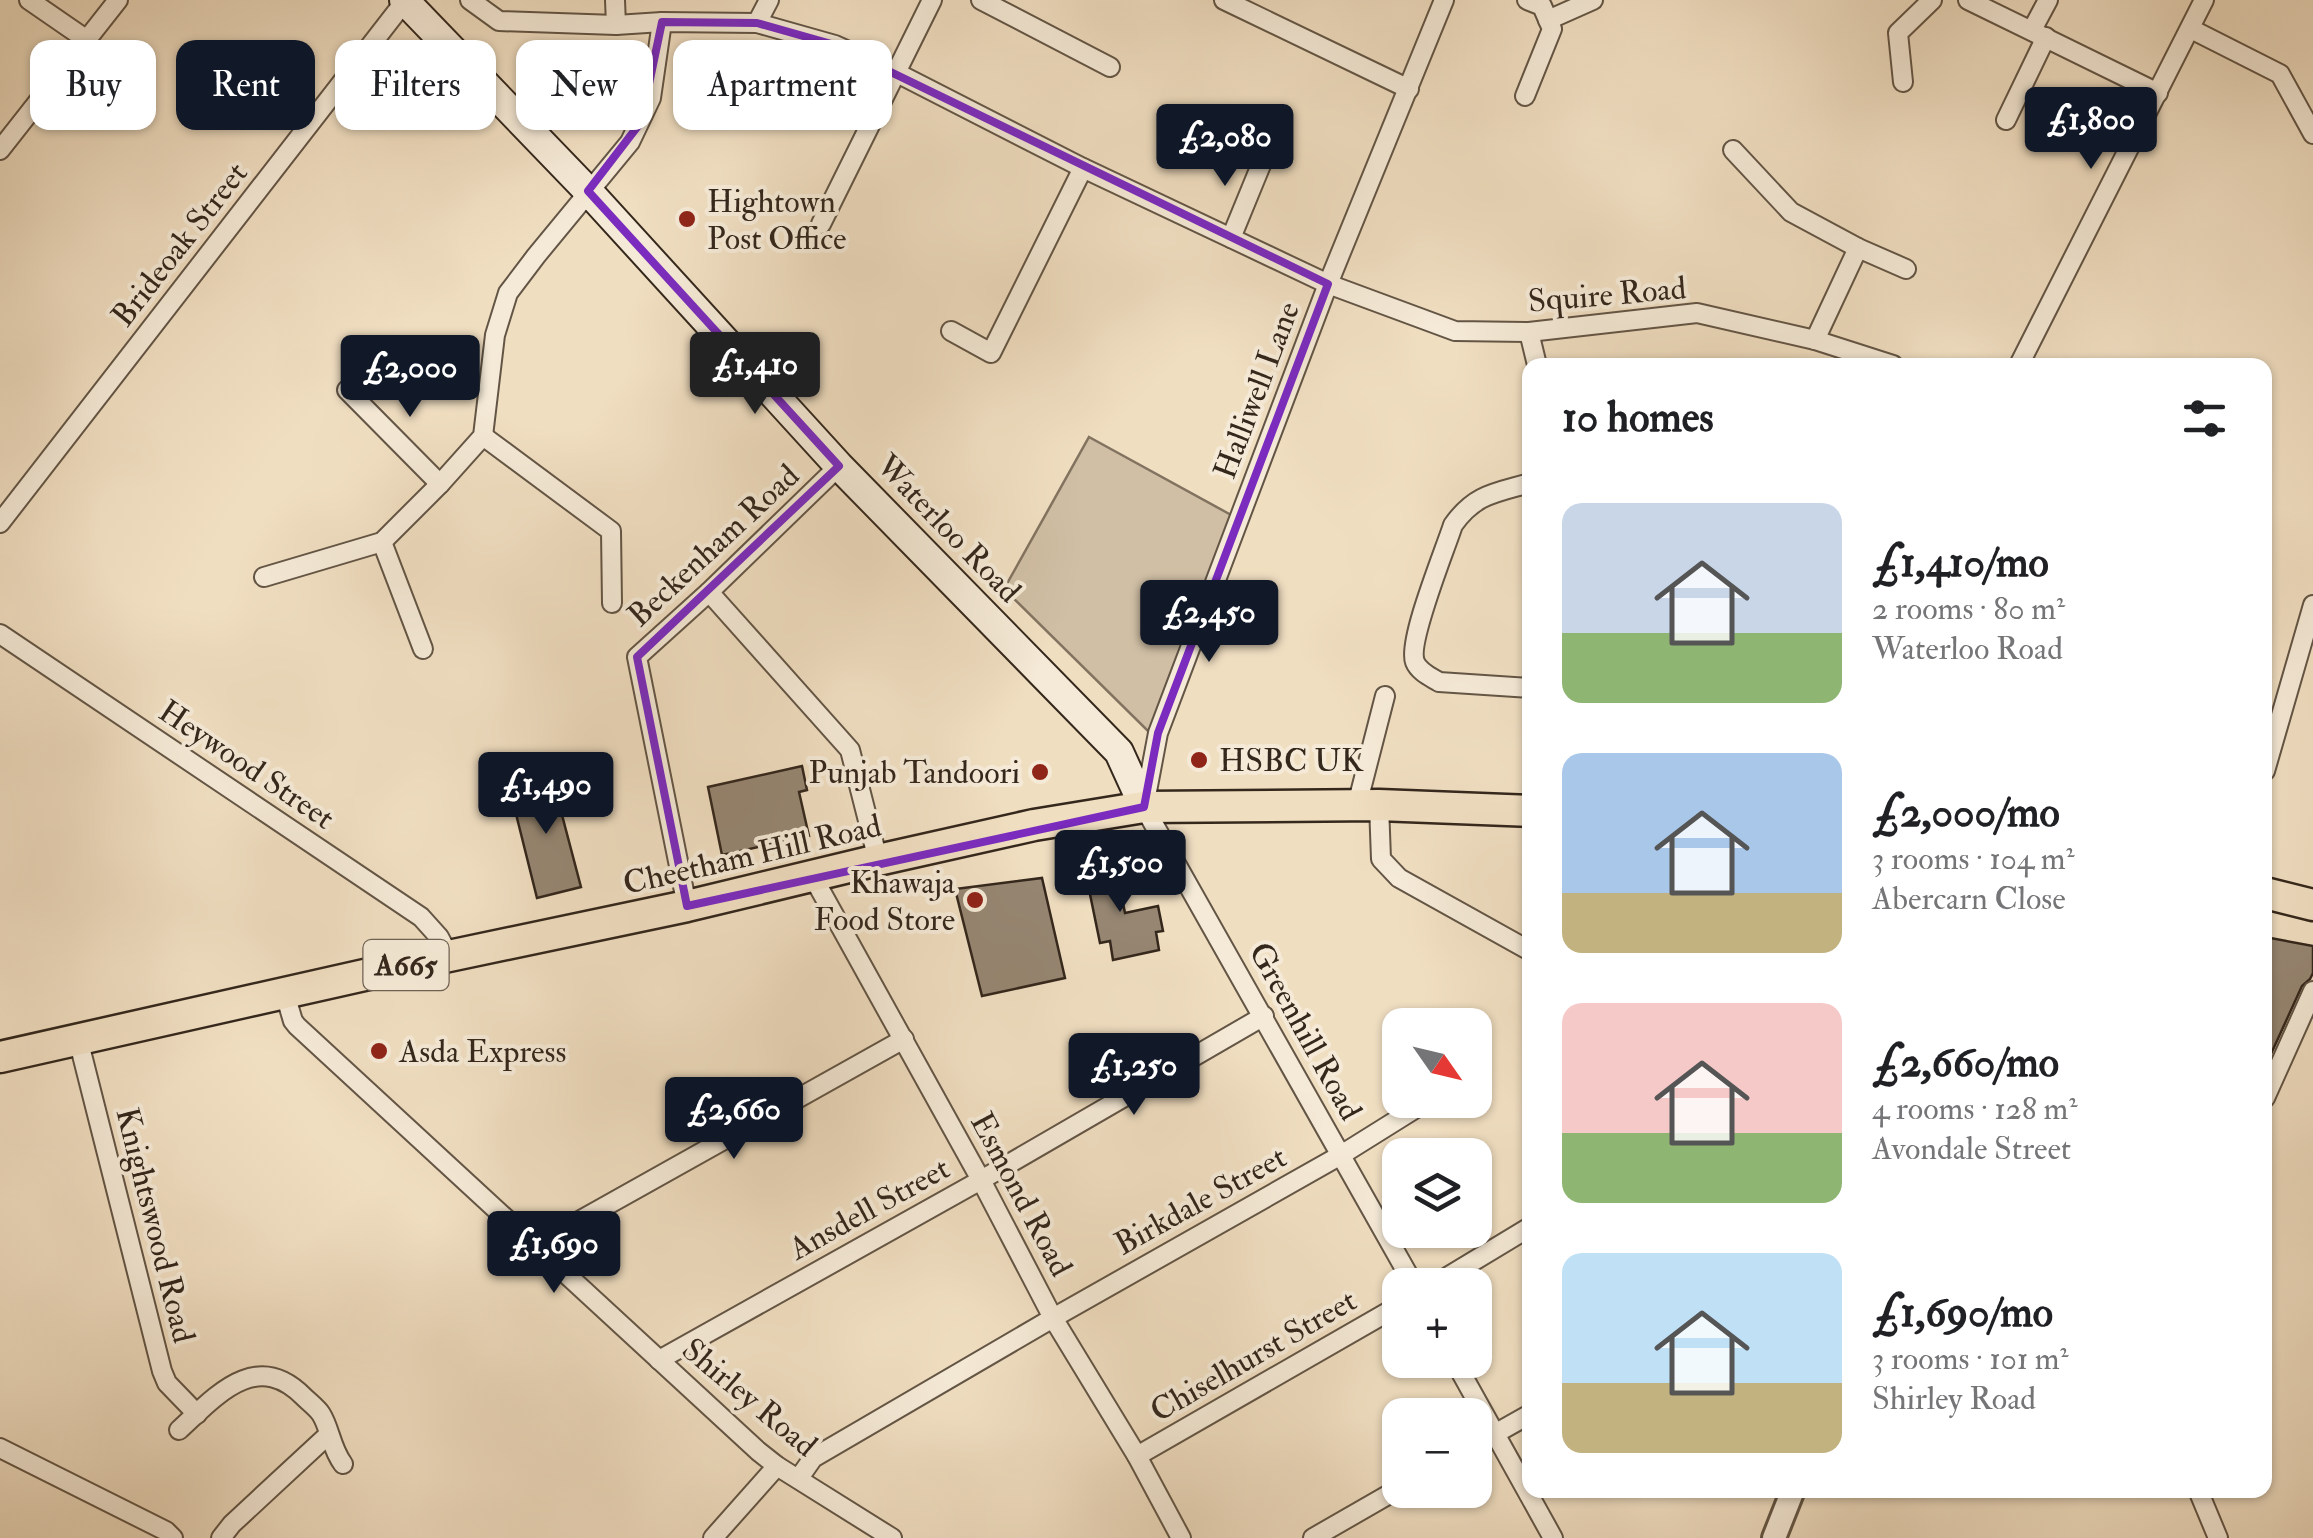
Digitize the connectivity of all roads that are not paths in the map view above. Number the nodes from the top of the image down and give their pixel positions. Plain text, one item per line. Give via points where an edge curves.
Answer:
1 (29, 0) edge
2 (118, 0) edge
3 (470, 0) edge
4 (615, 0) edge
5 (769, 0) edge
6 (932, 0) edge
7 (981, 0) edge
8 (1224, 0) edge
9 (1270, 0) edge
10 (1444, 0) edge
11 (1527, 0) edge
12 (1593, 0) edge
13 (1932, 0) edge
14 (1968, 0) edge
15 (2048, 0) edge
16 (2204, 0) edge
17 (404, 1) edge
18 (1262, 18) junction
19 (1548, 20) junction
20 (662, 22) junction
21 (757, 23) junction
22 (616, 25) junction
23 (2190, 29) junction
24 (2039, 34) junction
25 (87, 40) joint
26 (1110, 66) dead end
27 (897, 73) junction
28 (1903, 82) dead end
29 (1409, 89) junction
30 (2158, 93) junction
31 (1525, 96) dead end
32 (30, 112) edge
33 (2006, 120) dead end
34 (2313, 134) edge
35 (0, 150) edge
36 (1733, 150) dead end
37 (1263, 160) dead end
38 (1083, 168) junction
39 (588, 191) junction
40 (821, 224) dead end
41 (1231, 238) junction
42 (1858, 248) junction
43 (1906, 268) dead end
44 (1328, 284) junction
45 (951, 331) dead end
46 (1529, 332) junction
47 (1815, 340) junction
48 (1535, 358) edge
49 (1870, 358) edge
50 (2023, 358) edge
51 (347, 390) dead end
52 (483, 436) junction
53 (839, 466) junction
54 (440, 484) junction
55 (1522, 486) edge
56 (0, 523) edge
57 (382, 542) junction
58 (264, 576) dead end
59 (709, 592) junction
60 (612, 604) dead end
61 (2313, 604) edge
62 (0, 634) edge
63 (423, 650) dead end
64 (1522, 687) edge
65 (1385, 696) dead end
66 (2272, 747) edge
67 (1368, 805) junction
68 (1144, 807) junction
69 (1522, 810) edge
70 (878, 860) junction
71 (813, 877) junction
72 (2272, 894) edge
73 (2313, 904) edge
74 (688, 906) junction
75 (1522, 947) edge
76 (449, 956) junction
77 (2313, 991) edge
78 (284, 994) junction
79 (1264, 1016) junction
80 (78, 1039) junction
81 (904, 1040) junction
82 (0, 1057) edge
83 (2272, 1082) edge
84 (1400, 1118) edge
85 (1341, 1155) junction
86 (981, 1180) junction
87 (1522, 1233) edge
88 (536, 1248) junction
89 (1404, 1268) edge
90 (1463, 1268) edge
91 (1382, 1315) edge
92 (1053, 1318) junction
93 (658, 1360) junction
94 (1464, 1378) edge
95 (197, 1414) junction
96 (1522, 1418) edge
97 (179, 1430) dead end
98 (1494, 1434) junction
99 (328, 1435) junction
100 (0, 1448) edge
101 (1137, 1456) junction
102 (344, 1464) dead end
103 (777, 1466) junction
104 (798, 1478) junction
105 (1522, 1483) edge
106 (1382, 1498) edge
107 (1530, 1498) edge
108 (1791, 1498) edge
109 (2201, 1498) edge
110 (173, 1538) edge
111 (220, 1538) edge
112 (713, 1538) edge
113 (892, 1538) edge
114 (1181, 1538) edge
115 (1312, 1538) edge
116 (1553, 1538) edge
117 (1774, 1538) edge
118 (2218, 1538) edge

1 - 25 street
2 - 25 street
3 - 22 street, Squire Road via 499,21
4 - 22 street
5 - 21 street
6 - 27 street
7 - 26 street
8 - 18 street
9 - 18 street
10 - 29 street, Halliwell Lane
11 - 19 street via 1542,6
12 - 19 street
13 - 28 street via 1898,33
14 - 24 street
15 - 24 street
16 - 23 street
17 - 39 main road, Waterloo Road
17 - 56 street, Brideoak Street
18 - 29 street
19 - 31 street via 1552,29
20 - 21 street, Squire Road
20 - 22 street, Squire Road
20 - 39 street via 646,110 630,142
21 - 27 street, Squire Road via 835,45
23 - 30 street
23 - 34 street via 2280,74
24 - 30 street
24 - 33 street
27 - 38 street, Squire Road
27 - 40 street
29 - 44 street, Halliwell Lane
30 - 50 street
32 - 35 street
36 - 42 street via 1791,212
37 - 41 street
38 - 41 street, Squire Road
38 - 45 street via 991,352
39 - 52 street via 508,293 495,335
39 - 53 main road, Waterloo Road
41 - 44 street, Squire Road
42 - 43 street
42 - 47 street
44 - 46 street, Squire Road via 1456,331
44 - 68 street, Halliwell Lane via 1158,733
46 - 47 street, Squire Road via 1698,313
46 - 48 street
47 - 49 street, Squire Road
51 - 54 street
52 - 54 street
52 - 60 street via 610,531
53 - 59 street, Beckenham Road
53 - 68 main road, Waterloo Road via 1119,752
54 - 57 street
55 - 64 street via 1476,500 1452,525 1414,650 1416,664 1440,682
57 - 58 street
57 - 63 street
59 - 70 street via 850,750
59 - 74 street, Beckenham Road via 638,657
61 - 66 street
62 - 76 street, Heywood Street via 421,917
65 - 67 street
67 - 68 highway, Cheetham Hill Road / A665
67 - 69 highway, Cheetham Hill Road / A665
67 - 75 street via 1382,859 1400,878
68 - 70 highway, Cheetham Hill Road / A665
68 - 79 street, Greenhill Road
70 - 71 highway, Cheetham Hill Road / A665
71 - 74 highway, Cheetham Hill Road / A665
71 - 81 street, Esmond Road
72 - 73 highway
74 - 76 highway, Cheetham Hill Road / A665
76 - 78 highway, Cheetham Hill Road / A665
77 - 83 street
78 - 80 highway, Cheetham Hill Road / A665
78 - 88 street, Shirley Road via 297,1026
79 - 85 street, Greenhill Road
79 - 86 street, Ansdell Street
80 - 82 highway, Cheetham Hill Road / A665
80 - 95 street, Knightswood Road via 162,1372
81 - 86 street, Esmond Road
81 - 88 street
84 - 85 street, Birkdale Street
85 - 89 street, Greenhill Road
85 - 92 street, Birkdale Street
86 - 92 street, Esmond Road
86 - 93 street, Ansdell Street
87 - 90 street
88 - 93 street, Shirley Road
91 - 101 street, Chiselhurst Street
92 - 101 street, Esmond Road
92 - 104 street, Birkdale Street via 813,1458
93 - 103 street, Shirley Road
94 - 98 street
95 - 97 street
95 - 99 street via 236,1381 270,1377 294,1386 322,1416
96 - 98 street
98 - 105 street
99 - 102 street
99 - 111 street
100 - 110 street
101 - 114 street, Esmond Road
103 - 104 street, Shirley Road
103 - 112 street
104 - 113 street, Shirley Road
106 - 115 street
107 - 116 street
108 - 117 street
109 - 118 street

